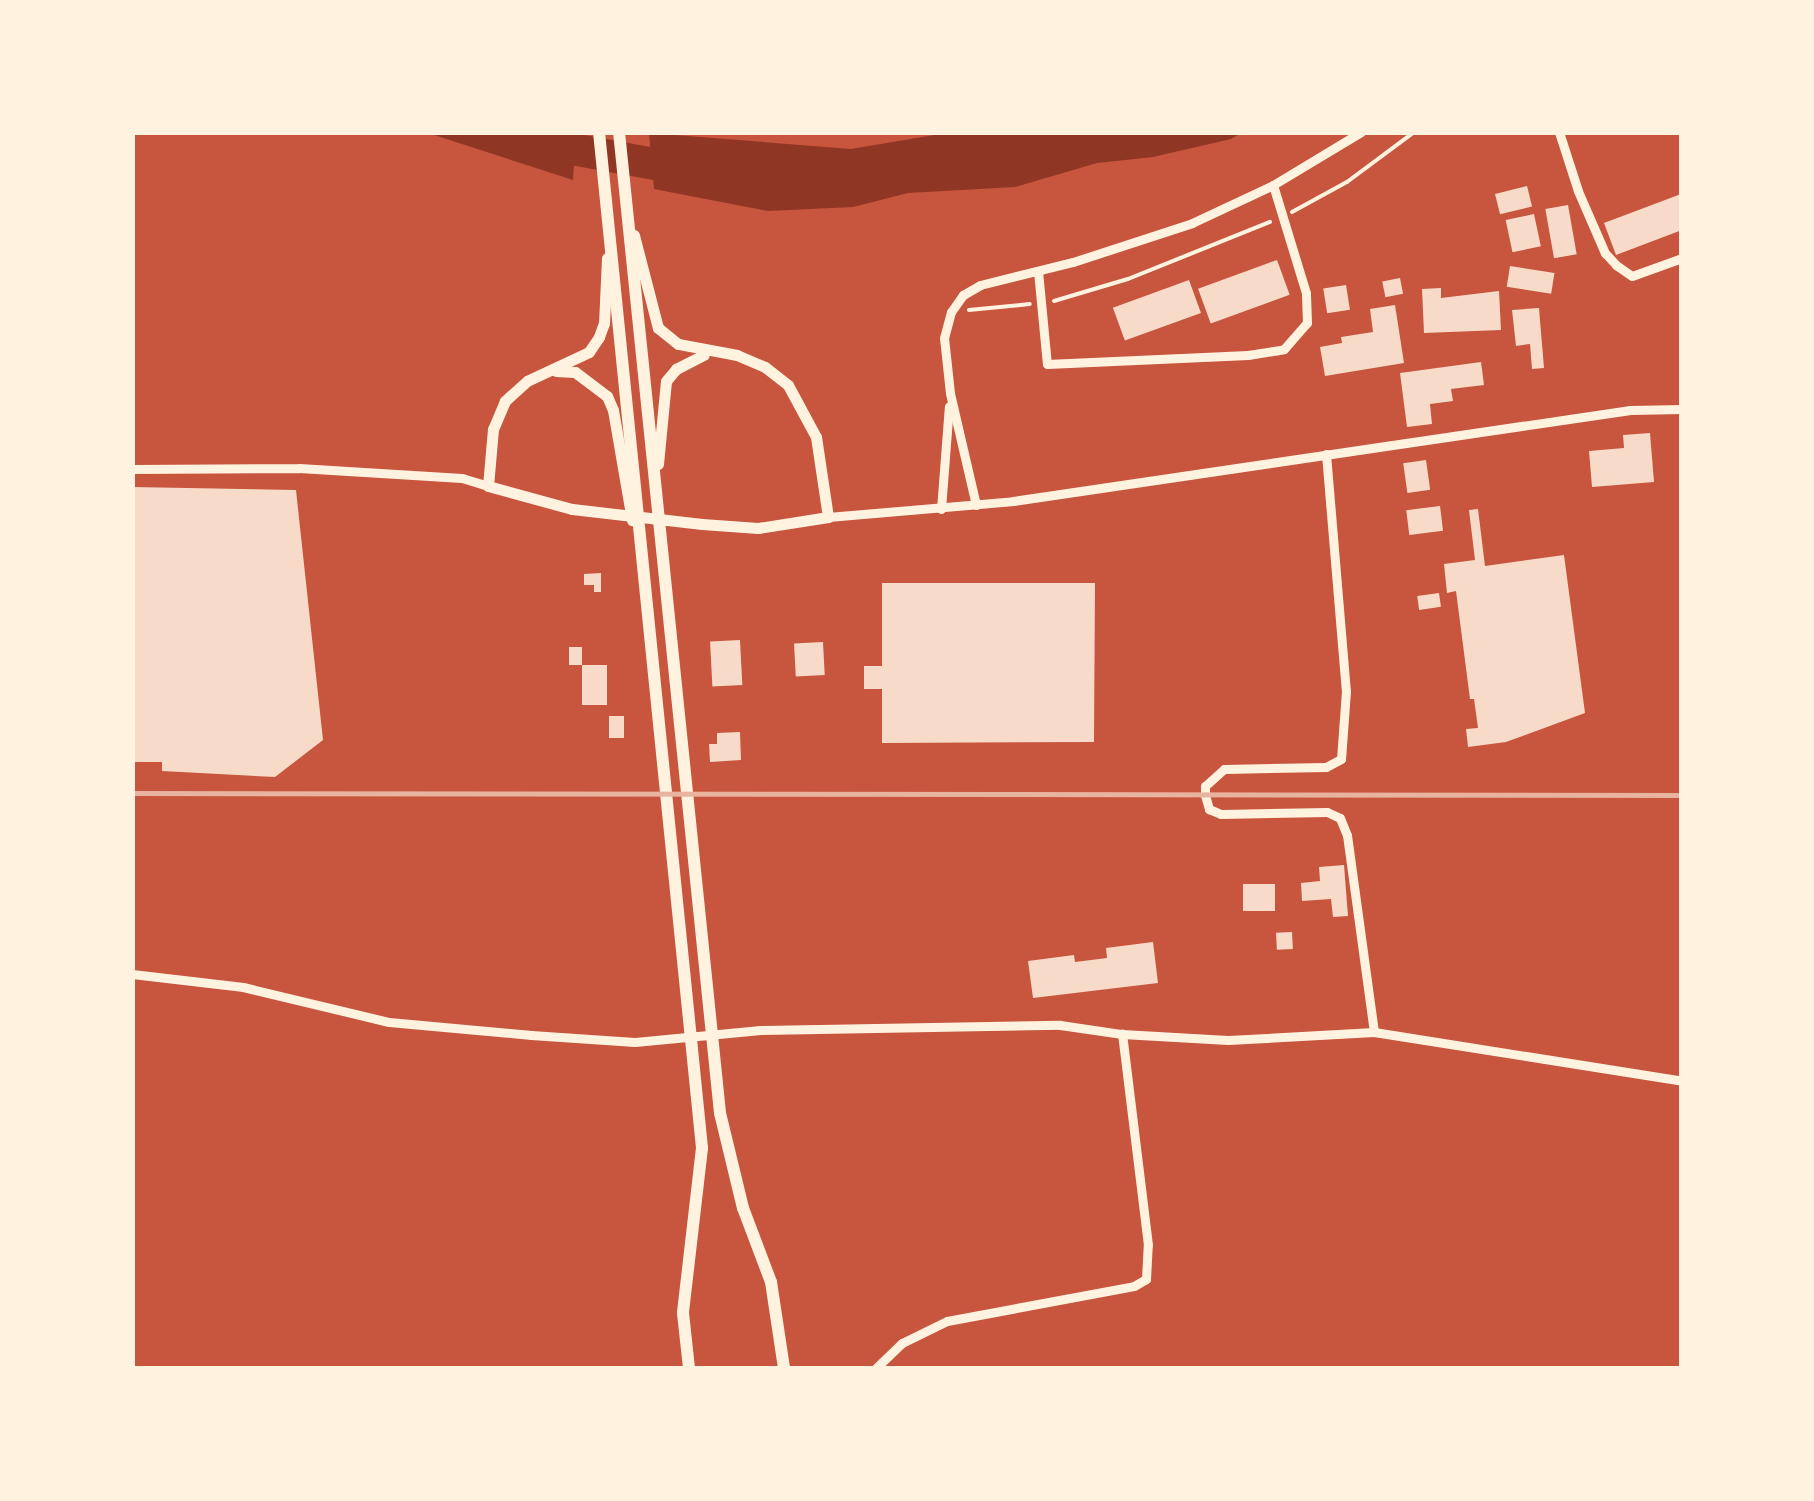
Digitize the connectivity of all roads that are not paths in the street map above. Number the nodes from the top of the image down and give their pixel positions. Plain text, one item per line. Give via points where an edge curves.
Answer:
1 (599, 132) edge
2 (619, 132) edge
3 (1362, 132) edge
4 (1559, 132) edge
5 (1273, 185) junction
6 (606, 204) junction
7 (628, 216) junction
8 (1682, 258) edge
9 (1038, 271) junction
10 (694, 354) junction
11 (574, 367) junction
12 (950, 393) junction
13 (1682, 409) edge
14 (1326, 454) junction
15 (132, 469) edge
16 (488, 486) junction
17 (976, 505) junction
18 (658, 508) junction
19 (942, 509) junction
20 (828, 517) junction
21 (638, 544) junction
22 (132, 974) edge
23 (1374, 1032) junction
24 (1122, 1034) junction
25 (1682, 1081) edge
26 (689, 1368) edge
27 (784, 1368) edge
28 (876, 1368) edge

1 - 6 main road
2 - 7 main road
3 - 5 street
4 - 8 street via 1578,191 1616,265 1632,276
5 - 9 street via 1192,224
5 - 9 street via 1306,293 1308,324 1284,349 1046,364
6 - 11 street via 604,323
6 - 21 main road
7 - 10 street via 658,328
7 - 18 main road
9 - 12 street via 963,295 944,338
10 - 18 street via 666,381 660,404
10 - 20 street via 737,354 788,385 816,437
11 - 16 street via 526,382 505,402 492,430
11 - 21 street via 613,410
12 - 17 street
12 - 19 street
13 - 14 street via 1630,410
14 - 17 street
14 - 23 street via 1346,691 1341,759 1326,767 1224,769 1205,786 1205,795 1221,814 1327,812 1340,818
15 - 16 street via 299,468 462,478
16 - 20 street via 572,510 702,524 758,528
17 - 19 street
18 - 27 main road via 726,1140 771,1282
19 - 20 street
21 - 26 main road via 702,1148 682,1313
22 - 24 street via 244,987 389,1022 636,1042 760,1030 1060,1024
23 - 24 street via 1228,1040
23 - 25 street
24 - 28 street via 1148,1245 1146,1279 947,1321 902,1343

